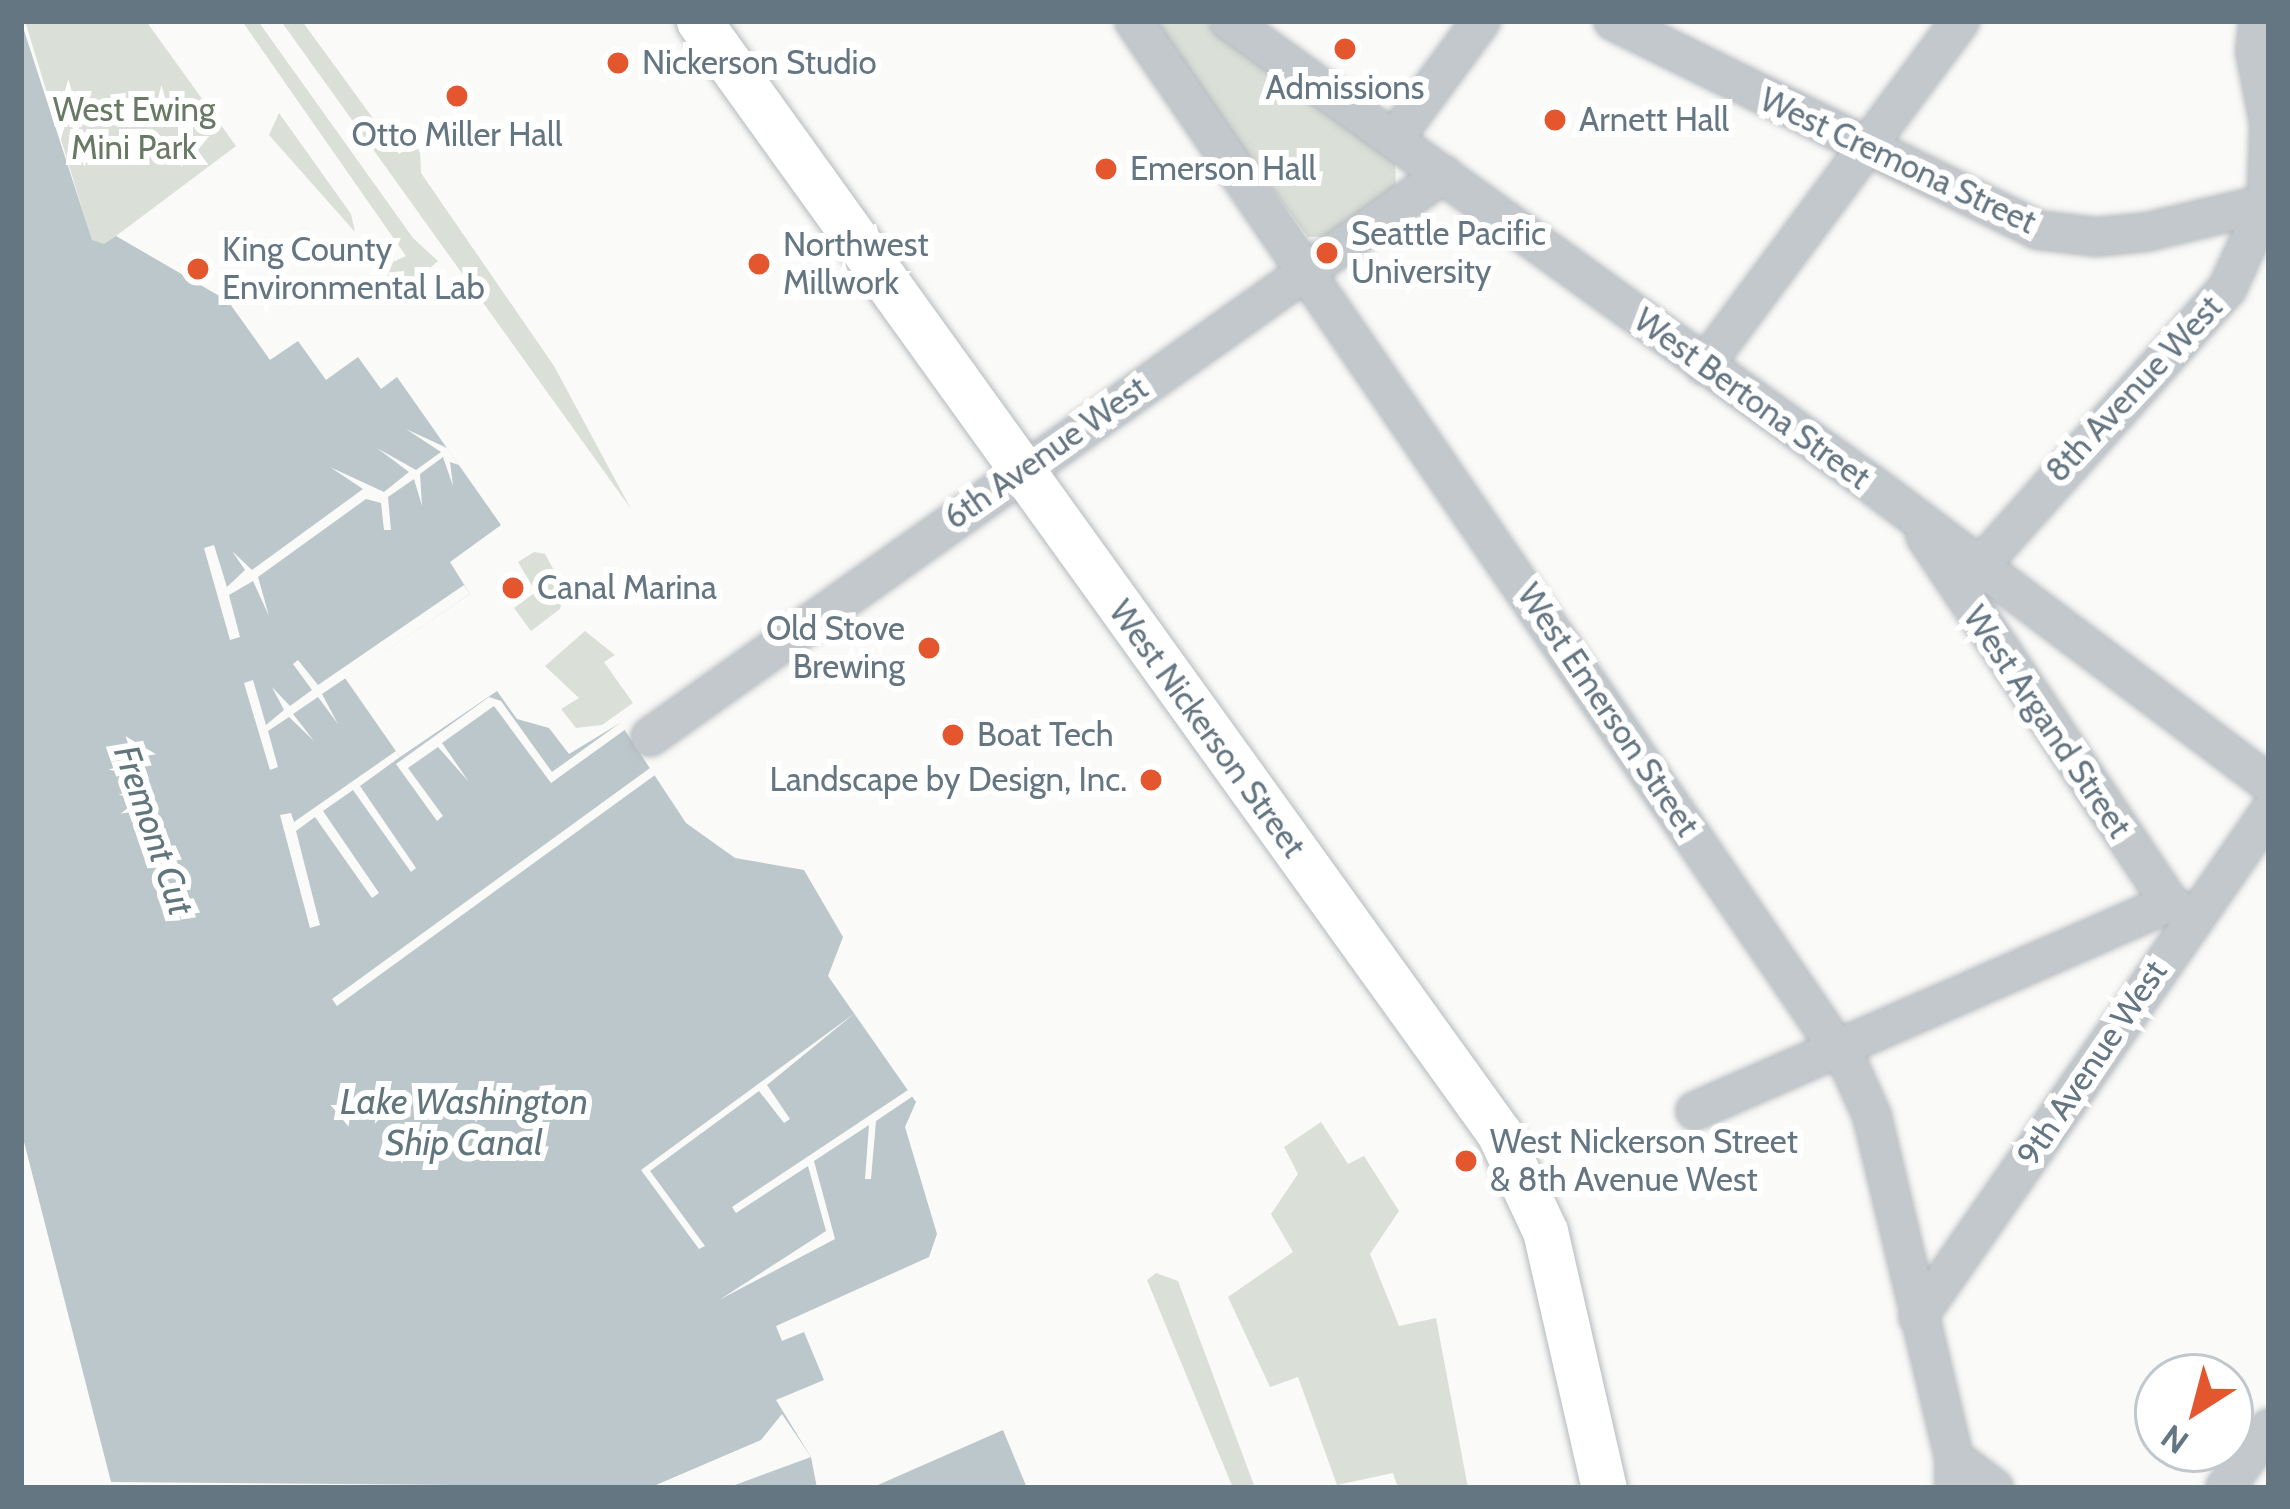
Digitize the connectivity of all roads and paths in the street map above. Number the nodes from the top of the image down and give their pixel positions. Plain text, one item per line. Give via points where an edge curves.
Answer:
1 (699, 21) edge
2 (1134, 21) edge
3 (1229, 21) edge
4 (1481, 21) edge
5 (1613, 21) edge
6 (1960, 21) edge
7 (2258, 21) edge
8 (2269, 125) edge
9 (1394, 139) junction
10 (1866, 151) junction
11 (1444, 174) junction
12 (2267, 203) edge
13 (1311, 270) junction
14 (1704, 366) junction
15 (1022, 471) junction
16 (1914, 517) junction
17 (1979, 567) junction
18 (650, 736) dead end
19 (2269, 784) edge
20 (2269, 812) edge
21 (2180, 910) junction
22 (1836, 1048) junction
23 (1696, 1111) dead end
24 (1918, 1317) junction
25 (2269, 1429) edge
26 (1958, 1478) edge
27 (1604, 1488) edge
28 (1994, 1488) edge
29 (2225, 1488) edge

1 - 15 main road, West Nickerson Street
2 - 13 street, West Emerson Street
3 - 9 street, West Bertona Street
4 - 9 street
5 - 10 street, West Cremona Street
6 - 10 street
7 - 8 street, 8th Avenue West via 2254,52
8 - 12 street, 8th Avenue West
9 - 11 street, West Bertona Street
10 - 12 street, West Cremona Street via 2037,230 2147,232
10 - 14 street
11 - 13 street, 6th Avenue West
11 - 14 street, West Bertona Street
12 - 17 street, 8th Avenue West via 2227,289
13 - 15 street, 6th Avenue West
13 - 22 street, West Emerson Street
14 - 16 street, West Bertona Street
15 - 18 street, 6th Avenue West
15 - 27 main road, West Nickerson Street via 1499,1133 1545,1231
16 - 17 street, West Bertona Street
16 - 21 street, West Argand Street
17 - 19 street, West Bertona Street
20 - 21 street, 9th Avenue West
21 - 22 street
21 - 24 street, 9th Avenue West
22 - 23 street
22 - 24 street, West Emerson Street via 1872,1115
24 - 26 street, West Emerson Street
25 - 29 street
26 - 28 street

